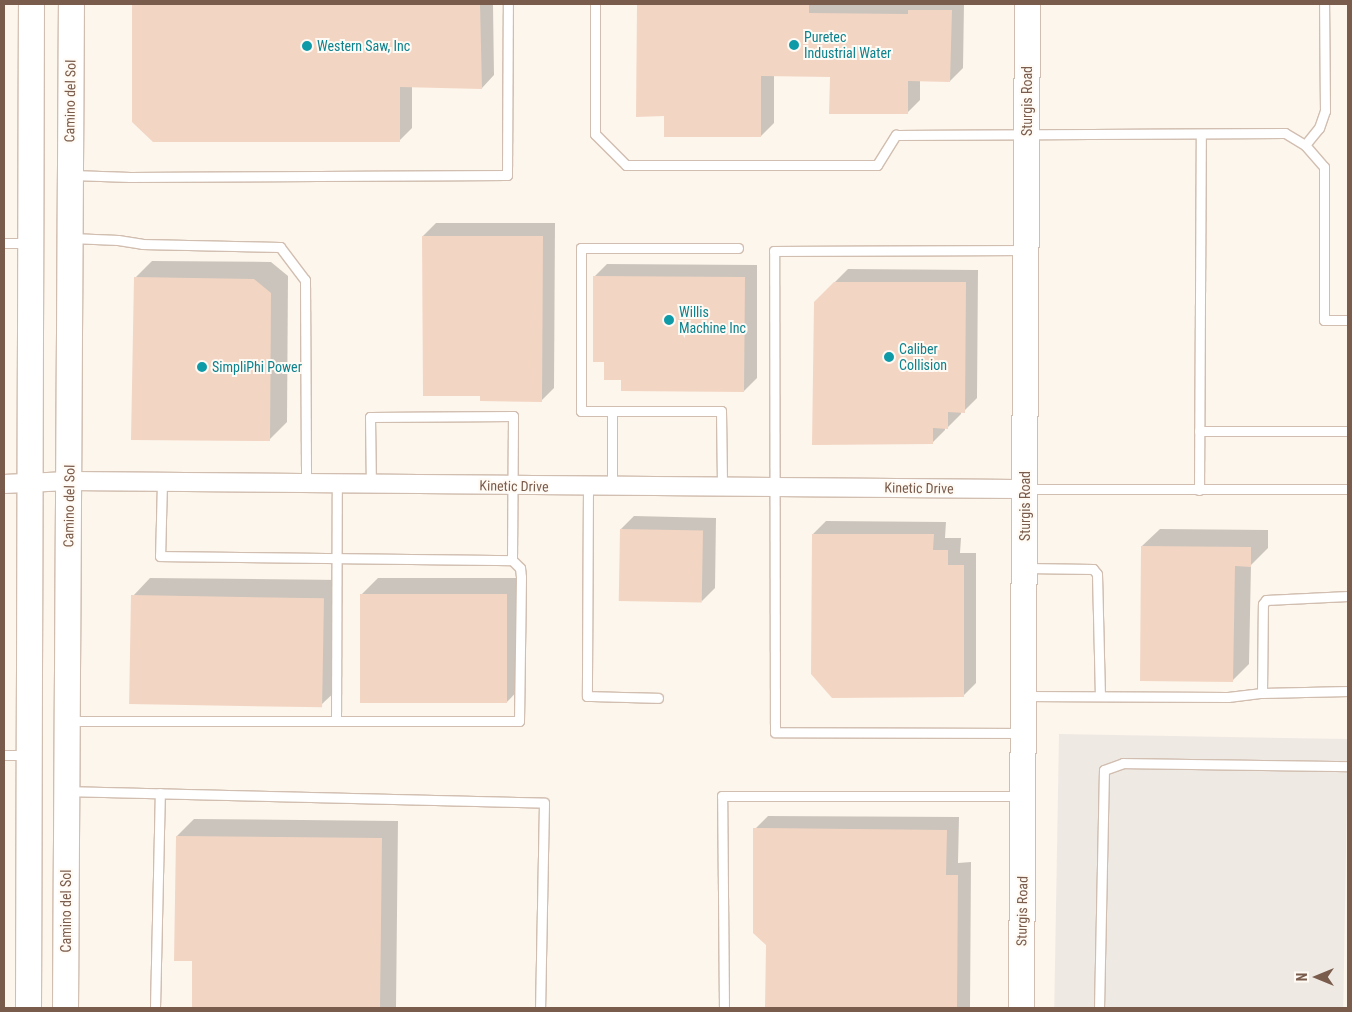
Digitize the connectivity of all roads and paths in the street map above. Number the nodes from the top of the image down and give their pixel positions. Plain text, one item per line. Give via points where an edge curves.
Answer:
1 (31, 4) edge
2 (72, 4) edge
3 (508, 4) edge
4 (595, 4) edge
5 (1027, 4) edge
6 (1324, 4) edge
7 (1027, 134) junction
8 (1201, 135) junction
9 (1305, 145) junction
10 (70, 174) junction
11 (70, 238) junction
12 (4, 243) edge
13 (30, 243) junction
14 (738, 248) dead end
15 (1027, 250) junction
16 (1348, 320) edge
17 (612, 411) junction
18 (1199, 431) junction
19 (1348, 431) edge
20 (70, 481) junction
21 (30, 482) junction
22 (162, 482) junction
23 (306, 483) junction
24 (4, 484) edge
25 (337, 484) junction
26 (372, 485) junction
27 (512, 486) junction
28 (612, 486) junction
29 (588, 487) junction
30 (722, 487) junction
31 (773, 487) junction
32 (1348, 489) edge
33 (1024, 490) junction
34 (1199, 490) junction
35 (336, 558) junction
36 (512, 560) junction
37 (1025, 568) junction
38 (1348, 596) edge
39 (1348, 691) edge
40 (1262, 693) junction
41 (1024, 696) junction
42 (1100, 696) junction
43 (658, 698) dead end
44 (67, 721) junction
45 (336, 721) junction
46 (1023, 733) junction
47 (4, 755) edge
48 (30, 755) junction
49 (1348, 766) edge
50 (67, 791) junction
51 (160, 793) junction
52 (1023, 796) junction
53 (28, 1008) edge
54 (65, 1008) edge
55 (155, 1008) edge
56 (540, 1008) edge
57 (724, 1008) edge
58 (1021, 1008) edge
59 (1098, 1008) edge

1 - 13 street
2 - 10 street, Camino del Sol
3 - 10 lane via 507,175
4 - 7 lane via 595,134 626,165 877,165 896,135
5 - 7 street, Sturgis Road
6 - 9 lane via 1325,111 1319,128
7 - 8 lane
7 - 15 street, Sturgis Road
8 - 9 lane via 1285,133
8 - 18 lane
9 - 16 lane via 1324,167 1324,320
10 - 11 street, Camino del Sol
11 - 20 street, Camino del Sol
11 - 23 lane via 142,244 280,247 305,280
12 - 13 lane
13 - 21 street
14 - 17 lane via 581,248 581,411
15 - 31 lane via 774,251
15 - 33 street, Sturgis Road
17 - 28 lane
17 - 30 lane via 721,411
18 - 19 lane
18 - 34 lane
20 - 21 street, Kinetic Drive
20 - 22 street, Kinetic Drive
20 - 44 street, Camino del Sol
21 - 24 street, Kinetic Drive
21 - 48 street
22 - 23 street, Kinetic Drive
22 - 35 lane via 160,556
23 - 25 street, Kinetic Drive
25 - 26 street, Kinetic Drive
25 - 35 lane
26 - 27 street, Kinetic Drive
26 - 27 lane via 370,417 513,416
27 - 29 street, Kinetic Drive
27 - 36 lane
28 - 29 street, Kinetic Drive
28 - 30 street, Kinetic Drive
29 - 43 lane via 586,696
30 - 31 street, Kinetic Drive
31 - 33 street, Kinetic Drive
31 - 46 lane via 774,732
32 - 34 lane
33 - 34 lane
33 - 37 street, Sturgis Road
35 - 36 lane
35 - 45 lane
36 - 45 lane via 520,568 521,577 519,721
37 - 41 street, Sturgis Road
37 - 42 lane via 1093,569 1097,574
38 - 40 lane via 1266,600 1263,604
39 - 40 lane
40 - 42 lane via 1228,697
41 - 42 lane
41 - 46 street, Sturgis Road
44 - 45 lane
44 - 50 street, Camino del Sol
46 - 52 street, Sturgis Road
47 - 48 lane
48 - 53 street
49 - 59 lane via 1123,763 1104,770
50 - 51 lane
50 - 54 street, Camino del Sol
51 - 55 lane
51 - 56 lane via 544,803
52 - 57 lane via 722,796
52 - 58 street, Sturgis Road

